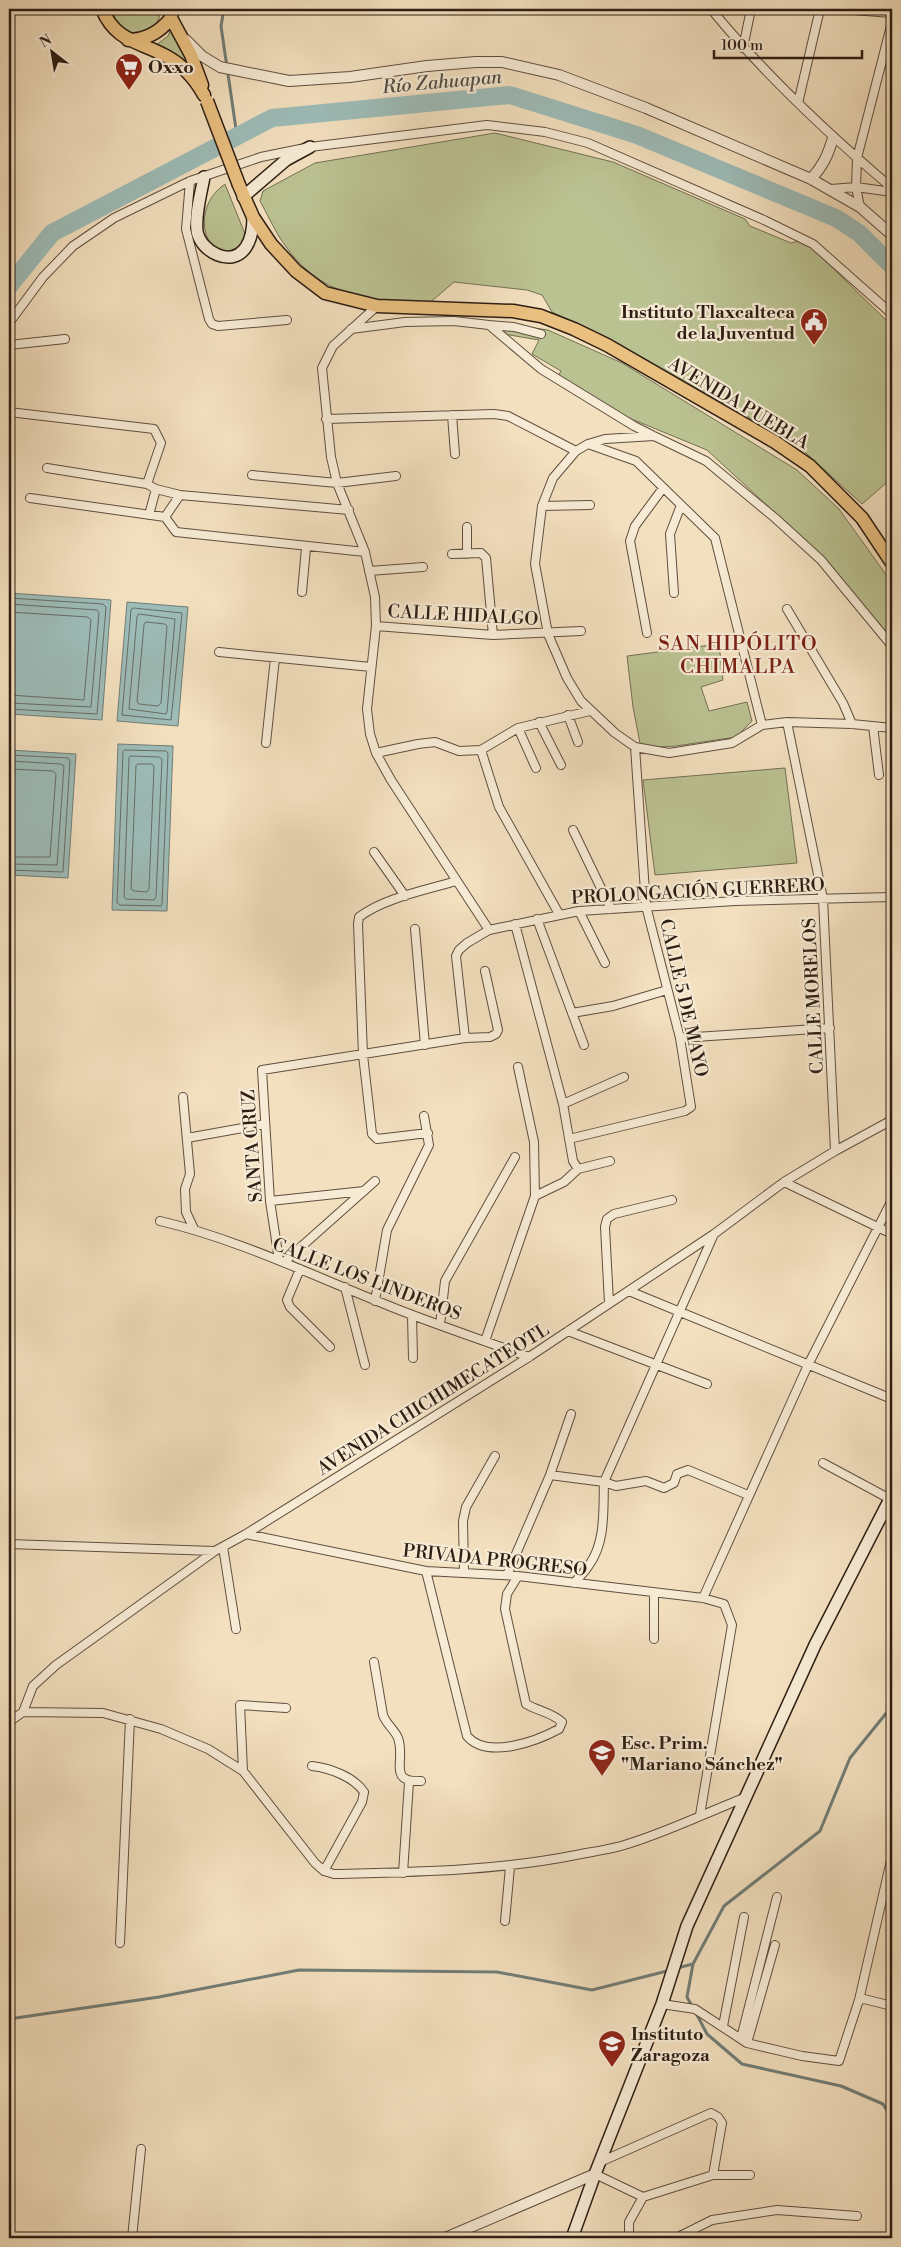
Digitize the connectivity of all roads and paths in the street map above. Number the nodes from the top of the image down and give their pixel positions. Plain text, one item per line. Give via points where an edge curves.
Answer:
1 (102, 9) edge
2 (711, 9) edge
3 (751, 9) edge
4 (820, 9) edge
5 (840, 9) edge
6 (173, 12) edge
7 (892, 13) edge
8 (892, 22) edge
9 (182, 36) junction
10 (128, 40) junction
11 (743, 48) junction
12 (206, 98) junction
13 (798, 104) junction
14 (833, 138) junction
15 (310, 147) junction
16 (857, 158) junction
17 (204, 177) junction
18 (811, 179) junction
19 (190, 181) junction
20 (856, 187) junction
21 (892, 188) edge
22 (831, 189) junction
23 (241, 191) junction
24 (892, 192) edge
25 (860, 207) junction
26 (253, 217) junction
27 (892, 235) edge
28 (377, 306) junction
29 (892, 314) edge
30 (287, 320) dead end
31 (9, 323) edge
32 (489, 325) junction
33 (350, 330) junction
34 (540, 334) dead end
35 (65, 339) dead end
36 (9, 345) edge
37 (9, 412) edge
38 (452, 415) junction
39 (326, 419) junction
40 (654, 436) junction
41 (588, 444) junction
42 (576, 452) junction
43 (456, 454) dead end
44 (47, 468) dead end
45 (252, 475) dead end
46 (396, 476) dead end
47 (337, 483) junction
48 (147, 484) junction
49 (663, 488) junction
50 (156, 489) junction
51 (180, 495) junction
52 (30, 498) dead end
53 (590, 505) dead end
54 (681, 505) junction
55 (542, 506) junction
56 (349, 510) junction
57 (149, 515) junction
58 (165, 517) junction
59 (467, 526) dead end
60 (306, 548) junction
61 (365, 552) junction
62 (452, 554) dead end
63 (467, 554) junction
64 (892, 563) edge
65 (423, 567) dead end
66 (369, 571) junction
67 (302, 592) dead end
68 (674, 593) dead end
69 (787, 610) dead end
70 (376, 626) junction
71 (581, 631) dead end
72 (647, 633) dead end
73 (548, 634) junction
74 (493, 635) junction
75 (892, 646) edge
76 (219, 652) dead end
77 (275, 658) junction
78 (371, 667) junction
79 (590, 711) junction
80 (568, 715) junction
81 (539, 722) junction
82 (787, 722) junction
83 (852, 724) junction
84 (762, 725) junction
85 (873, 726) junction
86 (518, 728) junction
87 (892, 728) edge
88 (578, 742) dead end
89 (266, 744) dead end
90 (635, 748) junction
91 (481, 750) junction
92 (376, 753) junction
93 (561, 764) dead end
94 (536, 768) dead end
95 (879, 776) dead end
96 (573, 830) dead end
97 (374, 852) dead end
98 (456, 881) junction
99 (405, 896) junction
100 (892, 897) edge
101 (823, 899) junction
102 (646, 906) junction
103 (611, 909) junction
104 (579, 911) junction
105 (559, 914) junction
106 (537, 919) junction
107 (516, 924) junction
108 (415, 929) dead end
109 (489, 930) junction
110 (605, 963) dead end
111 (485, 971) dead end
112 (667, 990) junction
113 (572, 1013) junction
114 (830, 1028) junction
115 (465, 1038) junction
116 (680, 1038) junction
117 (425, 1045) junction
118 (584, 1045) dead end
119 (363, 1055) junction
120 (518, 1067) dead end
121 (624, 1078) dead end
122 (183, 1097) dead end
123 (563, 1104) junction
124 (424, 1116) dead end
125 (892, 1120) edge
126 (265, 1124) junction
127 (428, 1133) junction
128 (187, 1138) junction
129 (569, 1139) junction
130 (835, 1151) junction
131 (515, 1157) dead end
132 (610, 1160) dead end
133 (578, 1169) junction
134 (375, 1182) dead end
135 (784, 1182) junction
136 (364, 1191) junction
137 (535, 1196) junction
138 (672, 1200) dead end
139 (892, 1200) edge
140 (270, 1201) junction
141 (160, 1222) dead end
142 (879, 1227) junction
143 (194, 1229) junction
144 (714, 1234) junction
145 (892, 1234) edge
146 (281, 1261) junction
147 (300, 1269) junction
148 (345, 1287) junction
149 (629, 1291) junction
150 (375, 1301) junction
151 (609, 1304) junction
152 (680, 1312) junction
153 (412, 1316) junction
154 (440, 1325) junction
155 (568, 1331) junction
156 (485, 1341) junction
157 (330, 1347) dead end
158 (529, 1357) junction
159 (412, 1358) dead end
160 (655, 1364) junction
161 (365, 1365) dead end
162 (808, 1365) junction
163 (707, 1384) dead end
164 (892, 1399) edge
165 (571, 1414) dead end
166 (495, 1456) dead end
167 (823, 1463) dead end
168 (550, 1475) junction
169 (604, 1482) junction
170 (748, 1495) junction
171 (891, 1497) edge
172 (246, 1534) junction
173 (9, 1544) edge
174 (223, 1547) junction
175 (214, 1551) junction
176 (426, 1571) junction
177 (464, 1571) junction
178 (506, 1575) junction
179 (518, 1576) junction
180 (574, 1583) junction
181 (654, 1593) junction
182 (703, 1598) junction
183 (236, 1629) dead end
184 (654, 1639) dead end
185 (374, 1662) dead end
186 (286, 1708) dead end
187 (23, 1712) junction
188 (130, 1720) junction
189 (9, 1722) edge
190 (312, 1766) dead end
191 (243, 1770) junction
192 (421, 1781) dead end
193 (409, 1782) junction
194 (744, 1798) junction
195 (700, 1815) junction
196 (892, 1856) edge
197 (510, 1867) junction
198 (324, 1871) junction
199 (403, 1873) junction
200 (777, 1897) dead end
201 (744, 1917) dead end
202 (505, 1921) dead end
203 (120, 1943) dead end
204 (775, 1945) dead end
205 (859, 2000) junction
206 (662, 2004) junction
207 (892, 2006) edge
208 (723, 2026) junction
209 (744, 2041) junction
210 (142, 2149) dead end
211 (600, 2162) junction
212 (594, 2174) junction
213 (713, 2175) junction
214 (750, 2175) dead end
215 (643, 2197) junction
216 (856, 2216) dead end
217 (132, 2238) edge
218 (445, 2238) edge
219 (572, 2238) edge
220 (629, 2238) edge
221 (676, 2238) edge

1 - 10 main road via 113,28
2 - 11 street
3 - 11 street
4 - 13 street
5 - 7 street
6 - 9 main road
6 - 10 main road via 155,34
8 - 16 street
9 - 12 main road
9 - 18 street via 220,68 289,81 476,62 502,62 543,71 646,108
10 - 12 main road via 176,63 191,76
11 - 13 street
12 - 23 main road, AVENIDA PUEBLA, bridge
13 - 14 street
14 - 16 street
14 - 18 street via 828,156
15 - 17 street via 261,157
15 - 23 main road
15 - 29 street via 487,124 545,132 588,143 813,244
16 - 20 street
16 - 21 street
17 - 19 street
17 - 26 main road via 197,232 210,252 228,257 239,254 246,248
18 - 22 street
19 - 30 street via 186,229 208,319 218,326
19 - 31 street via 114,218 73,246 43,278
20 - 22 street
20 - 24 street
20 - 25 street
22 - 25 street
23 - 26 main road, AVENIDA PUEBLA
25 - 27 street
26 - 28 main road, AVENIDA PUEBLA via 271,244 296,271 325,293
28 - 33 street
28 - 64 main road, AVENIDA PUEBLA via 513,311 541,316 607,345 776,442 810,466 862,518
32 - 33 street via 454,321 405,322
32 - 34 street
32 - 40 street via 541,369
33 - 39 street via 333,346 322,368
35 - 36 street
37 - 48 street via 154,429 161,443
38 - 39 street
38 - 42 street via 508,416
38 - 43 street
39 - 47 street
40 - 41 street via 605,439
40 - 75 street via 706,461 775,518 821,560
41 - 42 street
41 - 49 street via 636,461
42 - 55 street via 553,478
44 - 48 street
45 - 47 street
46 - 47 street
47 - 56 street
48 - 50 street
49 - 54 street
49 - 72 street via 635,526 630,541
50 - 51 street
50 - 57 street
51 - 56 street
51 - 58 street
52 - 57 street
53 - 55 street
54 - 68 street via 670,534
54 - 84 street via 715,538
55 - 73 street via 535,564
56 - 61 street
57 - 58 street
58 - 60 street via 176,532
59 - 63 street
60 - 61 street
60 - 67 street
61 - 66 street
62 - 63 street
63 - 74 street via 481,553 486,558
65 - 66 street
66 - 70 street via 375,597
69 - 83 street via 843,703
70 - 74 street, CALLE HIDALGO
70 - 78 street
71 - 73 street, CALLE HIDALGO
73 - 74 street, CALLE HIDALGO
73 - 79 street via 567,678
76 - 77 street
77 - 78 street
77 - 89 street
78 - 92 street via 367,709
79 - 80 street
79 - 90 street
80 - 81 street
80 - 88 street
81 - 86 street
81 - 93 street
82 - 83 street
82 - 84 street
82 - 101 street, CALLE MORELOS
83 - 85 street
84 - 90 street via 732,743 669,753
85 - 87 street
85 - 95 street
86 - 91 street
86 - 94 street
90 - 102 street, CALLE 5 DE MAYO
91 - 92 street via 459,751 435,742
91 - 105 street via 499,806
92 - 98 street
96 - 103 street
97 - 99 street
98 - 99 street
98 - 109 street
99 - 119 street via 359,916
100 - 101 street, PROLONGACIÓN GUERRERO
101 - 102 street, PROLONGACIÓN GUERRERO
101 - 114 street, CALLE MORELOS
102 - 103 street, PROLONGACIÓN GUERRERO
102 - 112 street, CALLE 5 DE MAYO
103 - 104 street, PROLONGACIÓN GUERRERO
104 - 105 street, PROLONGACIÓN GUERRERO
104 - 110 street
105 - 106 street, PROLONGACIÓN GUERRERO
106 - 107 street, PROLONGACIÓN GUERRERO
106 - 113 street
107 - 109 street, PROLONGACIÓN GUERRERO
107 - 123 street
108 - 117 street
109 - 115 street, PROLONGACIÓN GUERRERO via 467,943 456,956
111 - 115 street via 498,1030 490,1037
112 - 113 street via 613,1006
112 - 116 street, CALLE 5 DE MAYO
113 - 118 street
114 - 116 street
114 - 130 street, CALLE MORELOS
115 - 117 street
116 - 129 street, CALLE 5 DE MAYO via 691,1107
117 - 119 street
119 - 126 street, SANTA CRUZ via 262,1070
119 - 127 street via 374,1137
120 - 137 street via 534,1142
121 - 123 street
122 - 128 street
123 - 129 street
124 - 127 street
125 - 130 street, AVENIDA CHICHIMECATEOTL
126 - 128 street
126 - 140 street, SANTA CRUZ
127 - 150 street via 428,1145 387,1230
128 - 143 street via 190,1174 185,1189 186,1212
129 - 133 street
130 - 135 street, AVENIDA CHICHIMECATEOTL
131 - 154 street via 445,1281
132 - 133 street
133 - 137 street via 564,1182
134 - 136 street
135 - 142 street
135 - 144 street, AVENIDA CHICHIMECATEOTL
136 - 140 street
136 - 146 street
137 - 156 street
138 - 151 street via 614,1214 607,1219
139 - 142 street
140 - 146 street, SANTA CRUZ
141 - 143 street, CALLE LOS LINDEROS
142 - 145 street
142 - 162 street
143 - 146 street, CALLE LOS LINDEROS
144 - 149 street, AVENIDA CHICHIMECATEOTL
144 - 152 street
146 - 147 street, CALLE LOS LINDEROS
147 - 148 street, CALLE LOS LINDEROS
147 - 157 street via 287,1300 290,1307
148 - 150 street, CALLE LOS LINDEROS
148 - 161 street
149 - 151 street, AVENIDA CHICHIMECATEOTL
149 - 152 street
150 - 153 street, CALLE LOS LINDEROS
151 - 155 street, AVENIDA CHICHIMECATEOTL
152 - 160 street
152 - 162 street
153 - 154 street, CALLE LOS LINDEROS
153 - 159 street
154 - 156 street, CALLE LOS LINDEROS
155 - 158 street, AVENIDA CHICHIMECATEOTL
155 - 160 street
156 - 158 street, CALLE LOS LINDEROS
158 - 172 street, AVENIDA CHICHIMECATEOTL
160 - 163 street
160 - 169 street
162 - 164 street
162 - 170 street
165 - 168 street
166 - 177 street via 466,1507
167 - 171 street
168 - 169 street
168 - 178 street
169 - 170 street via 616,1486 646,1481 664,1488 674,1483 677,1474 688,1470
169 - 180 street via 598,1546 590,1564
170 - 182 street
171 - 194 main road via 819,1636
172 - 174 street, AVENIDA CHICHIMECATEOTL
172 - 176 street, PRIVADA PROGRESO
173 - 175 street
174 - 175 street, AVENIDA CHICHIMECATEOTL
174 - 183 street
175 - 187 street, AVENIDA CHICHIMECATEOTL via 56,1665 33,1686
176 - 177 street, PRIVADA PROGRESO
176 - 179 street via 467,1736 480,1745 509,1748 543,1738 559,1729 562,1722 549,1712 526,1704 505,1609 507,1594
177 - 178 street, PRIVADA PROGRESO
178 - 179 street, PRIVADA PROGRESO
179 - 180 street, PRIVADA PROGRESO
180 - 181 street, PRIVADA PROGRESO
181 - 182 street, PRIVADA PROGRESO
181 - 184 street
182 - 195 street, PRIVADA PROGRESO via 724,1604 732,1626
185 - 193 street via 383,1715 397,1736 401,1775
186 - 191 street via 240,1706
187 - 188 street via 103,1713
187 - 189 street
188 - 191 street via 208,1750
188 - 203 street
190 - 198 street via 325,1768 358,1784 364,1792 362,1802
191 - 198 street
192 - 193 street
193 - 199 street
194 - 195 street
194 - 206 main road via 687,1926
195 - 197 street via 619,1847
196 - 205 street
197 - 199 street
197 - 202 street
198 - 199 street via 334,1874
200 - 209 street
201 - 208 street
204 - 209 street
205 - 207 street
205 - 209 street via 839,2061 802,2056
206 - 208 street via 695,2009
206 - 211 main road
208 - 209 street
210 - 217 street
211 - 212 main road
211 - 213 street via 711,2113 722,2123
212 - 215 street
212 - 218 street
212 - 219 main road
213 - 214 street
213 - 215 street
215 - 220 street via 629,2222
216 - 221 street via 777,2210 712,2220

